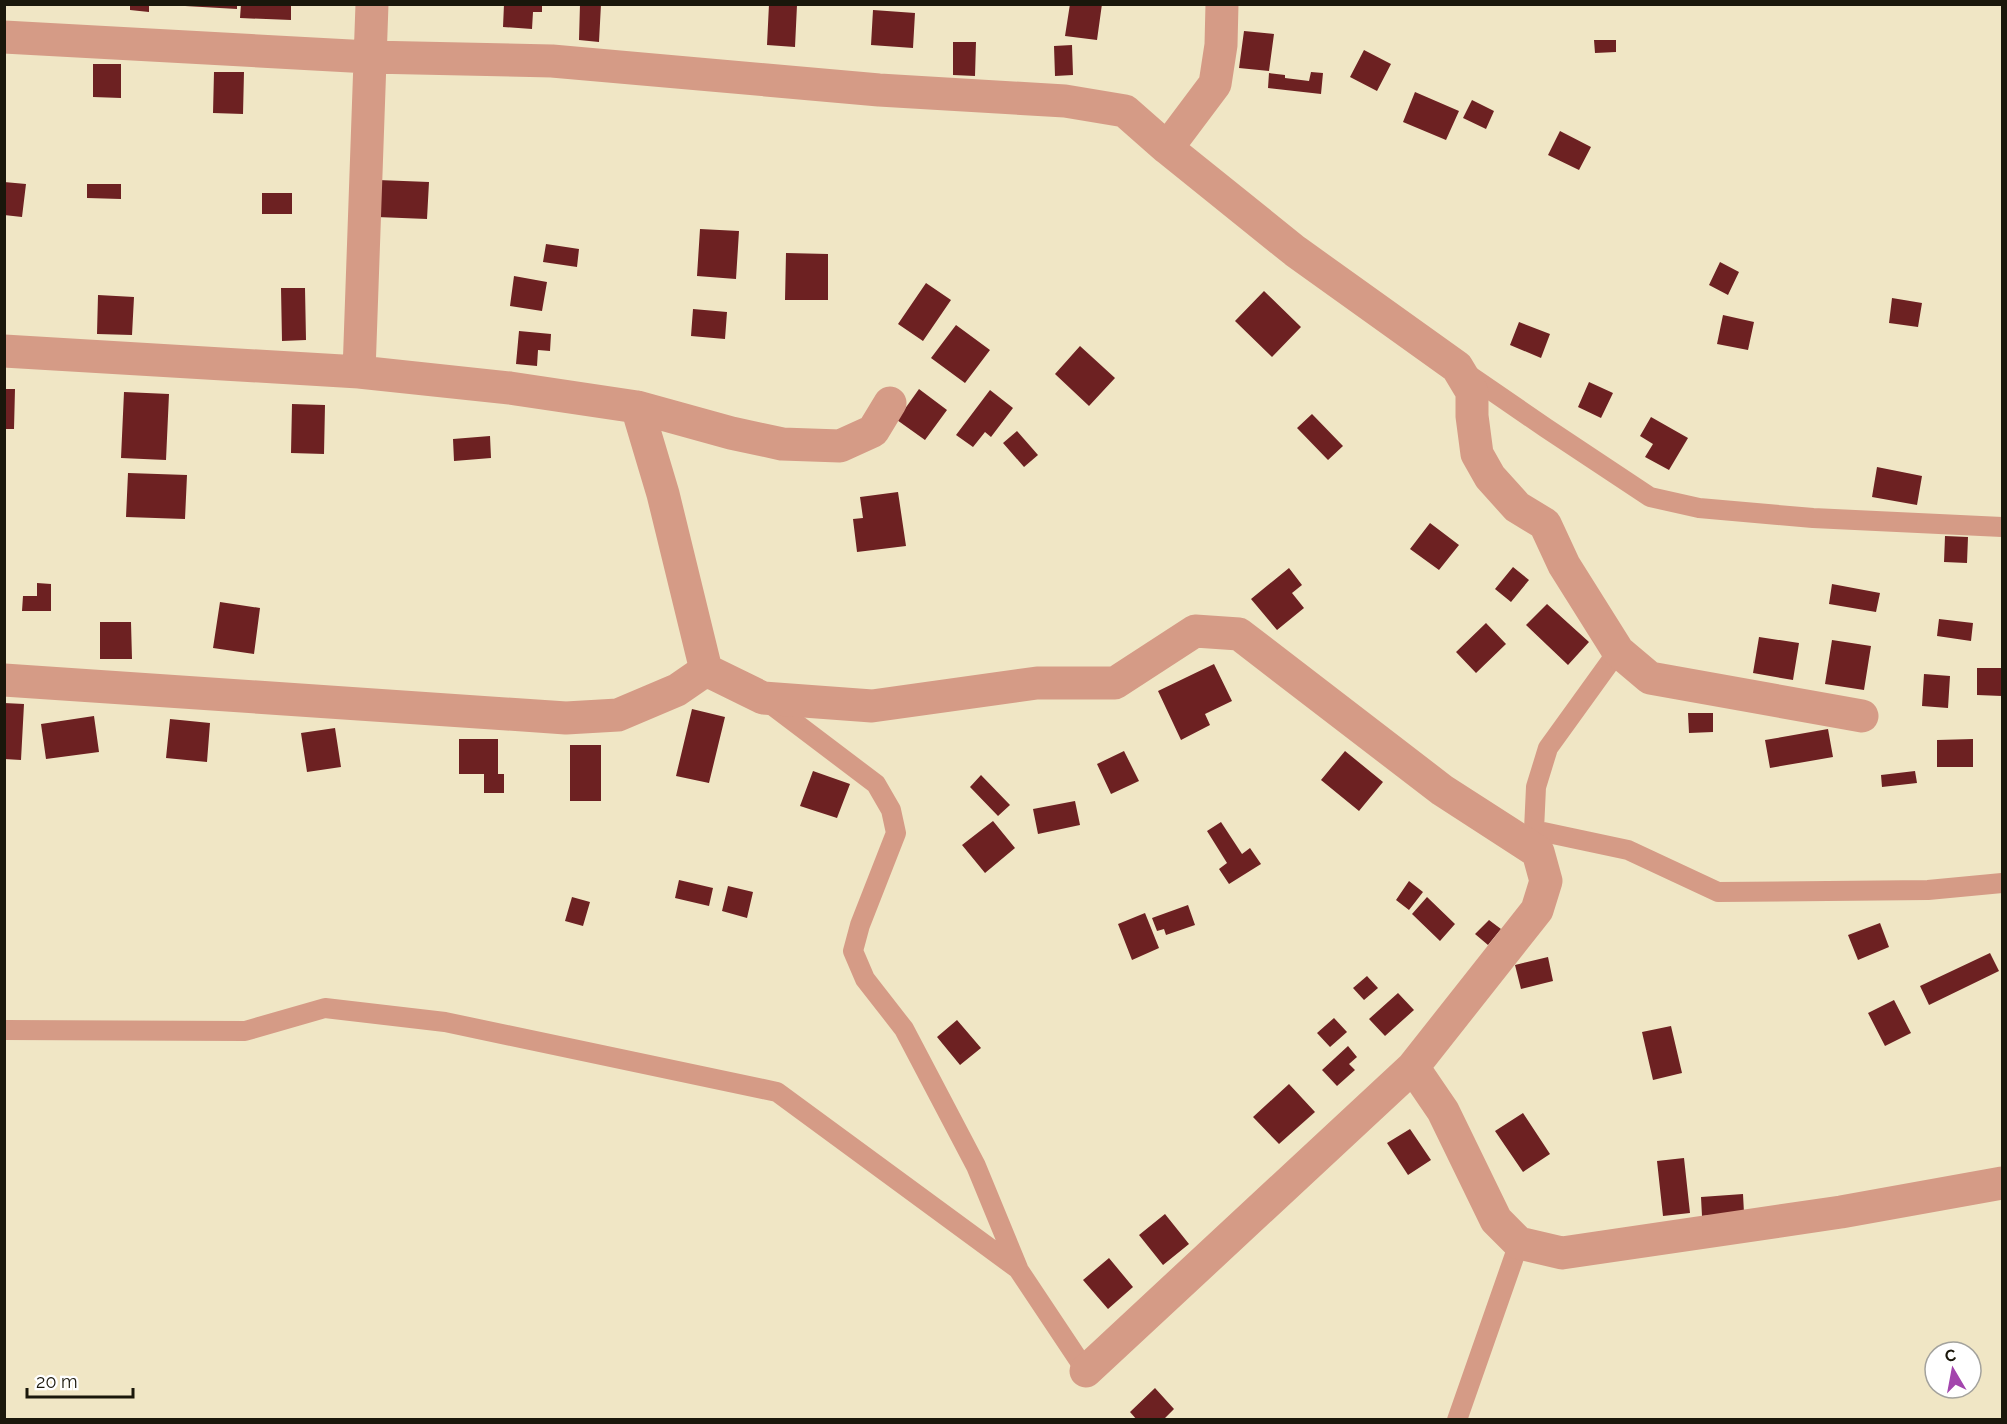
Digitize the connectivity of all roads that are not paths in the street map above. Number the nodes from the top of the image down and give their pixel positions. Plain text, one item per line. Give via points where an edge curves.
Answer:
1 (372, 4) edge
2 (1222, 4) edge
3 (4, 37) edge
4 (369, 57) junction
5 (1167, 147) junction
6 (4, 351) edge
7 (1457, 367) junction
8 (359, 372) junction
9 (890, 403) dead end
10 (637, 407) junction
11 (2002, 526) edge
12 (1618, 651) junction
13 (706, 670) junction
14 (4, 680) edge
15 (763, 698) junction
16 (1862, 716) dead end
17 (1536, 841) junction
18 (2002, 883) edge
19 (4, 1030) edge
20 (1413, 1067) junction
21 (2002, 1183) edge
22 (1519, 1243) junction
23 (1018, 1269) junction
24 (1086, 1371) joint
25 (1457, 1419) edge

1 - 4 street
2 - 5 street via 1215,84
3 - 4 street
4 - 5 street via 552,61 879,90 1065,101 1125,111
4 - 8 street
5 - 7 street via 1295,251
6 - 8 street
7 - 11 lane via 1650,496 1699,508 1813,518
7 - 12 street via 1472,392 1477,454 1517,507 1545,524 1563,565
8 - 10 street
9 - 10 street via 873,430 840,446 782,444
10 - 13 street via 663,494
12 - 16 street via 1650,678
12 - 17 lane via 1548,748 1536,787
13 - 14 street via 677,690 618,715 566,718
13 - 15 street
15 - 17 street via 872,706 1037,683 1115,683 1196,631 1239,634 1442,790
15 - 23 lane via 876,784 891,810 896,833 853,951 865,979 904,1029 971,1155
17 - 18 lane via 1628,850 1718,892 1928,890
17 - 20 street via 1546,881 1537,910
19 - 23 lane via 245,1031 326,1008 445,1022 777,1092
20 - 22 street via 1443,1111 1496,1220
20 - 24 street
21 - 22 street via 1841,1212 1562,1252
22 - 25 lane
23 - 24 lane

